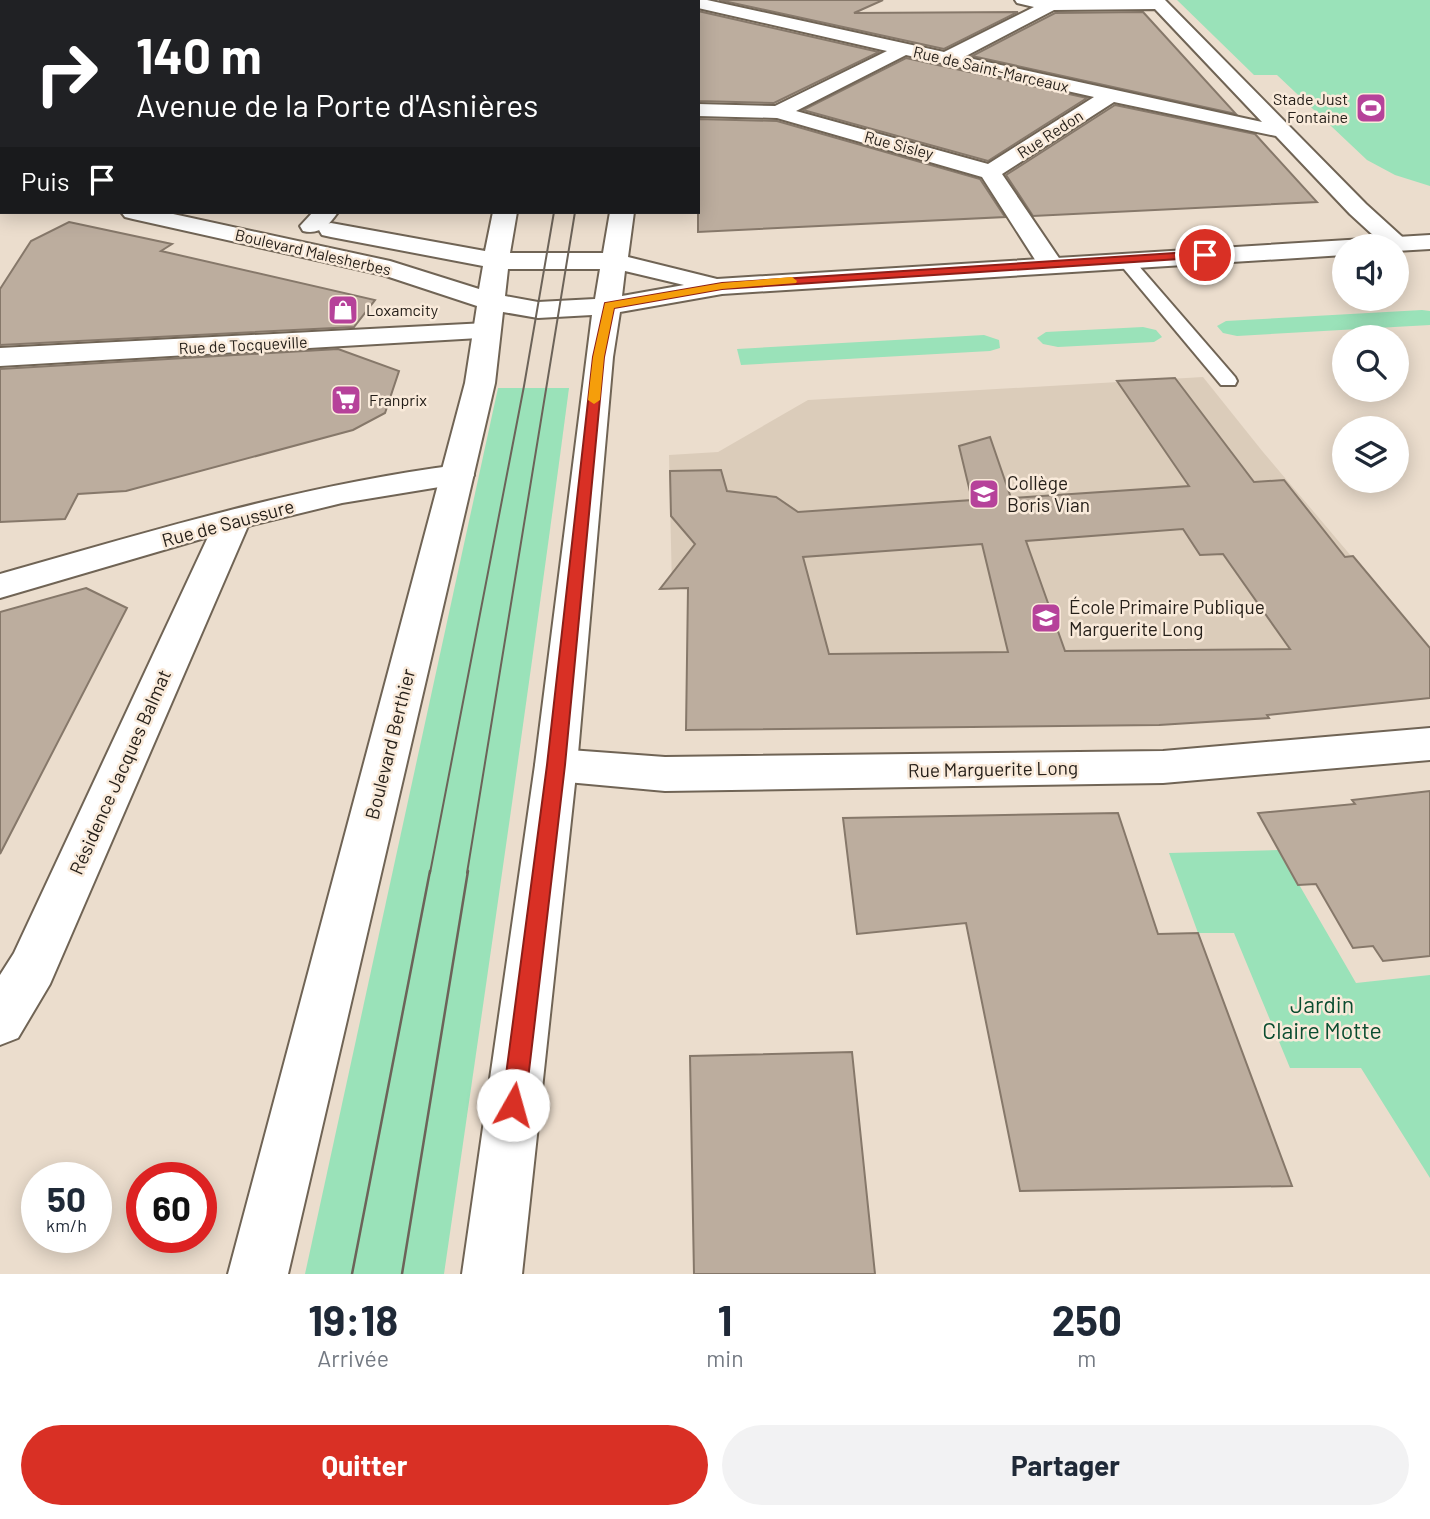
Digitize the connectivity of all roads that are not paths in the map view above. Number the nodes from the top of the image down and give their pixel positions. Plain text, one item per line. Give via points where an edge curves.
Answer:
1 (1023, 0) edge
2 (1158, 2) edge
3 (700, 3) edge
4 (1051, 5) junction
5 (787, 8) dead end
6 (764, 18) junction
7 (904, 49) junction
8 (947, 58) junction
9 (1110, 96) junction
10 (700, 110) edge
11 (778, 112) junction
12 (1284, 131) junction
13 (990, 172) junction
14 (142, 214) edge
15 (505, 214) edge
16 (622, 214) edge
17 (309, 220) edge
18 (1387, 234) edge
19 (1430, 242) edge
20 (1409, 243) edge
21 (1332, 248) edge
22 (1125, 260) junction
23 (496, 261) junction
24 (613, 261) junction
25 (1050, 264) junction
26 (722, 286) junction
27 (491, 302) junction
28 (609, 306) junction
29 (486, 331) junction
30 (0, 358) edge
31 (1228, 381) dead end
32 (458, 475) junction
33 (233, 520) junction
34 (0, 586) edge
35 (1430, 744) edge
36 (556, 765) junction
37 (0, 1021) edge
38 (258, 1274) edge
39 (492, 1274) edge

1 - 4 street
2 - 4 street
2 - 12 street
3 - 6 street, Rue de Saint-Marceaux
4 - 8 street
5 - 6 street
6 - 7 street, Rue de Saint-Marceaux
7 - 8 street, Rue de Saint-Marceaux
7 - 11 street
8 - 9 street, Rue de Saint-Marceaux
9 - 12 street, Rue de Saint-Marceaux
9 - 13 street, Rue Redon
10 - 11 street, Rue Sisley
11 - 13 street, Rue Sisley
12 - 18 street
13 - 25 street
14 - 27 street, Boulevard Malesherbes via 390,269
15 - 23 street, Boulevard Berthier
16 - 24 street
17 - 23 street, Boulevard Malesherbes
19 - 20 street
21 - 22 street
22 - 25 street
22 - 31 lane
23 - 24 street, Boulevard Malesherbes
23 - 27 street, Boulevard Berthier
24 - 26 street, Boulevard Malesherbes
24 - 28 street
25 - 26 street
26 - 28 street, Boulevard Malesherbes
27 - 28 street, Boulevard Malesherbes via 538,310
27 - 29 street, Boulevard Berthier
28 - 36 street via 598,357
29 - 30 street, Rue de Tocqueville
29 - 32 street, Boulevard Berthier via 480,383
32 - 33 street, Rue de Saussure via 380,484
32 - 38 street, Boulevard Berthier
33 - 34 street, Rue de Saussure
33 - 37 street, Résidence Jacques Balmat via 32,968
35 - 36 street, Rue Marguerite Long via 1163,767 665,774
36 - 39 street

